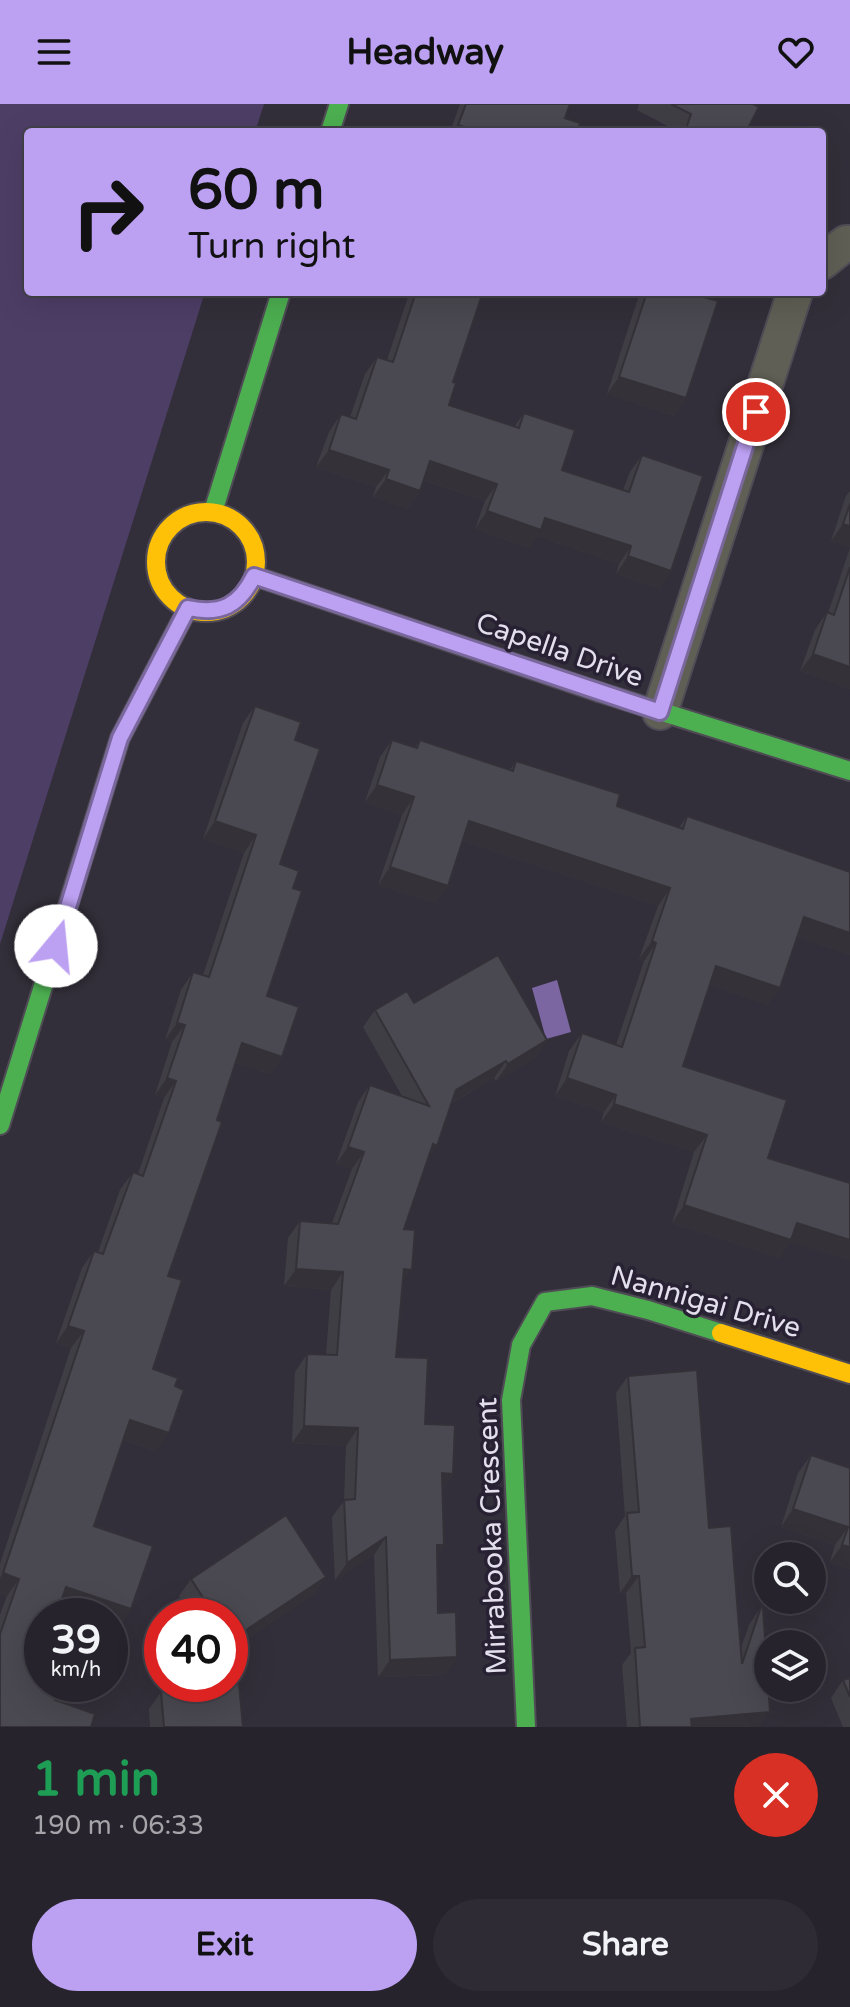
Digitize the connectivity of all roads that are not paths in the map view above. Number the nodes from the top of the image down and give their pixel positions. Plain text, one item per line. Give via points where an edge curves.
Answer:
1 (339, 104) edge
2 (331, 128) edge
3 (850, 243) edge
4 (826, 259) edge
5 (280, 296) edge
6 (794, 296) edge
7 (213, 512) junction
8 (254, 576) junction
9 (188, 608) junction
10 (660, 712) junction
11 (850, 771) edge
12 (0, 1125) edge
13 (545, 1302) joint
14 (850, 1374) edge
15 (518, 1727) edge
16 (526, 1727) edge

1 - 2 street
3 - 4 street
5 - 7 street
6 - 10 street
7 - 8 street via 230,517 252,542
7 - 9 street via 182,517 160,541 156,557 163,588
8 - 9 street via 247,591 220,610
8 - 10 street, Capella Drive
9 - 12 street via 120,738
10 - 11 street, Capella Drive
13 - 14 street, Nannigai Drive via 592,1296
13 - 16 street, Mirrabooka Crescent via 521,1345 511,1400
15 - 16 street

